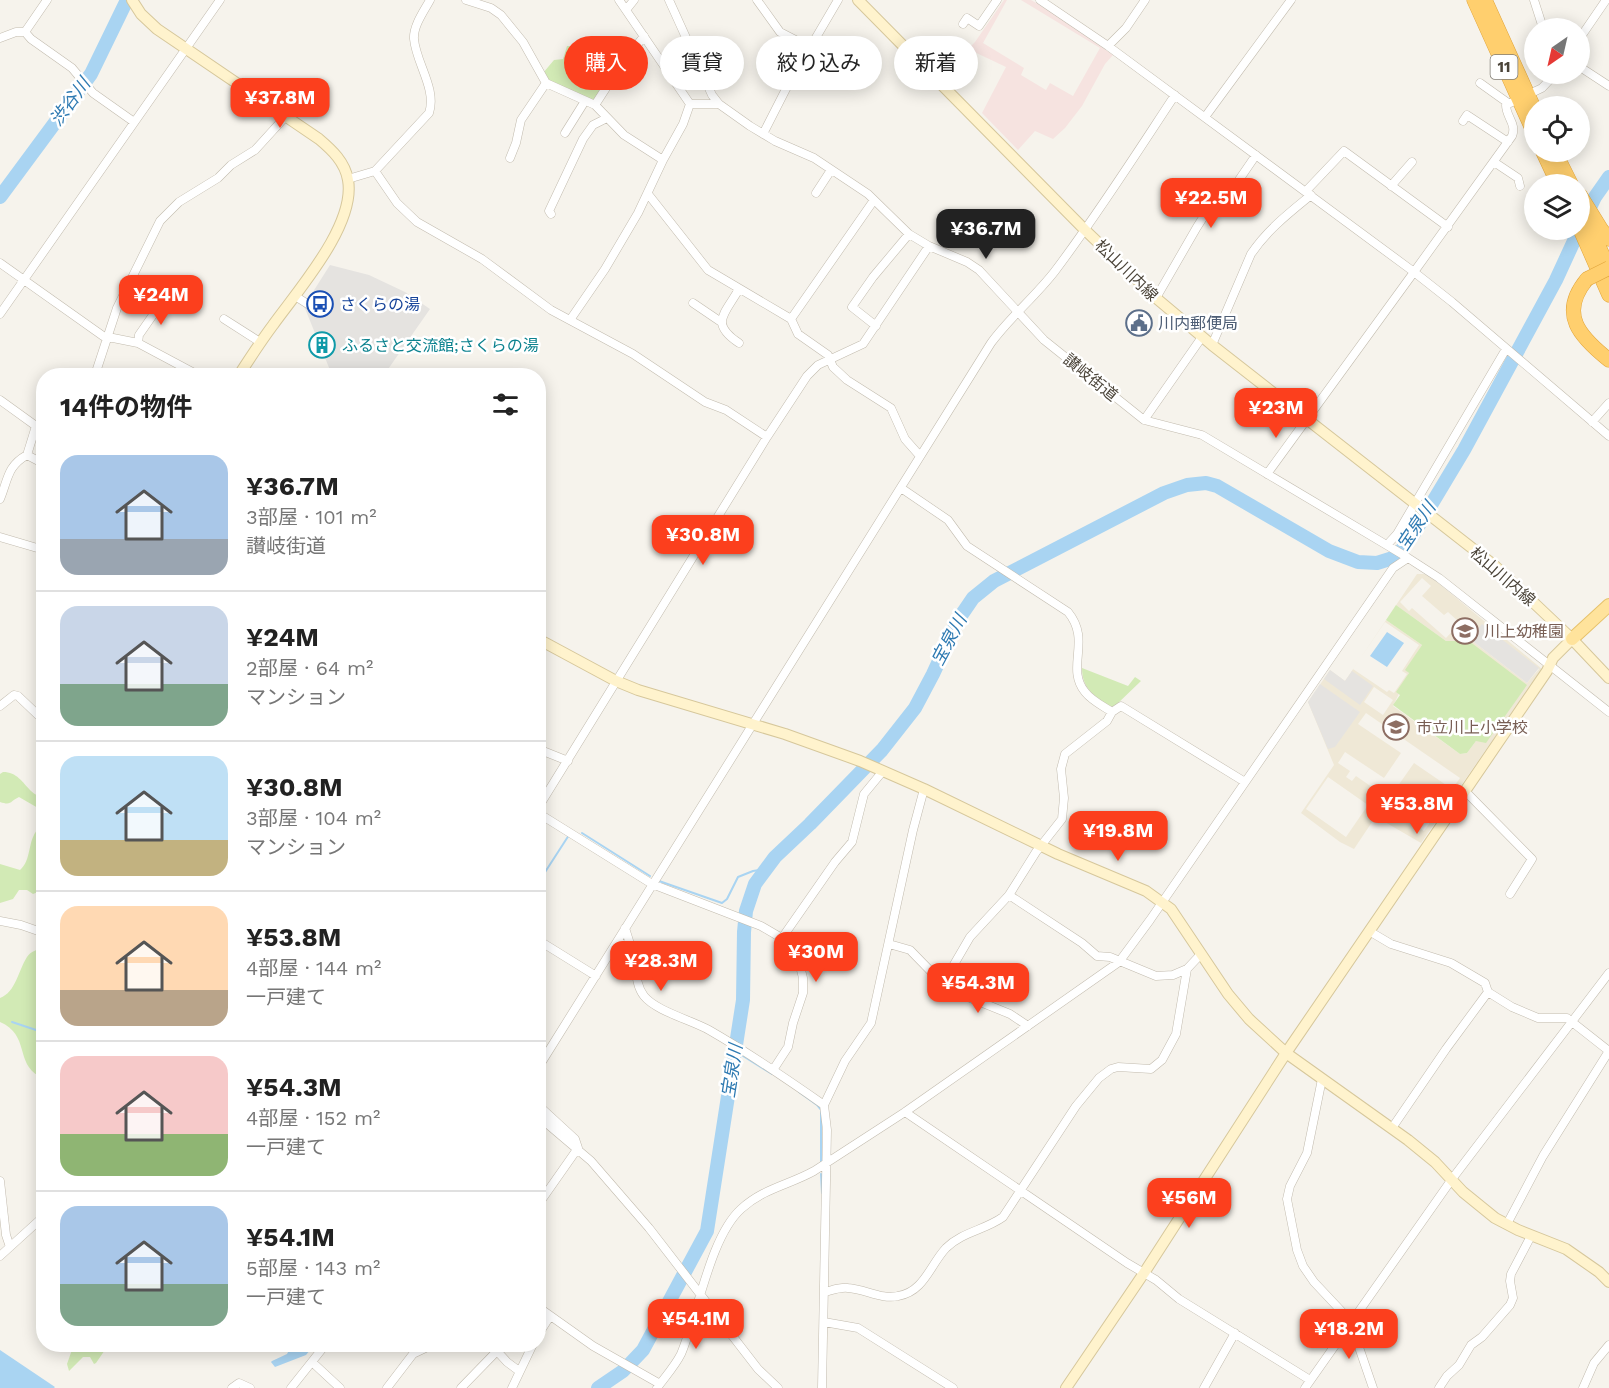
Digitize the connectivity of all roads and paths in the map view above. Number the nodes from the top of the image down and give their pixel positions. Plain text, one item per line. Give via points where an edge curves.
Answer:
1 (47, 0) edge
2 (220, 0) edge
3 (430, 0) edge
4 (466, 0) edge
5 (619, 0) edge
6 (634, 0) edge
7 (669, 0) edge
8 (757, 0) edge
9 (838, 0) edge
10 (858, 0) edge
11 (997, 0) edge
12 (1040, 0) edge
13 (1145, 0) edge
14 (1291, 0) edge
15 (1474, 0) edge
16 (1485, 0) edge
17 (1534, 0) edge
18 (1606, 0) edge
19 (133, 2) edge
20 (626, 10) junction
21 (1540, 18) edge
22 (1590, 23) edge
23 (963, 24) dead end
24 (25, 32) junction
25 (644, 36) edge
26 (788, 36) edge
27 (818, 36) edge
28 (0, 38) edge
29 (648, 42) edge
30 (1108, 46) junction
31 (186, 50) junction
32 (1590, 74) edge
33 (546, 83) junction
34 (1480, 83) dead end
35 (1545, 84) edge
36 (1609, 86) edge
37 (605, 90) edge
38 (786, 90) edge
39 (1175, 95) junction
40 (1518, 99) junction
41 (585, 101) junction
42 (1524, 102) edge
43 (690, 104) junction
44 (719, 104) junction
45 (595, 105) junction
46 (1524, 112) edge
47 (286, 116) junction
48 (1205, 117) junction
49 (607, 118) junction
50 (1463, 121) dead end
51 (134, 122) junction
52 (565, 133) dead end
53 (763, 134) junction
54 (1508, 142) junction
55 (1256, 155) junction
56 (510, 158) dead end
57 (663, 160) junction
58 (1412, 162) dead end
59 (1494, 162) junction
60 (831, 170) junction
61 (375, 171) junction
62 (348, 179) junction
63 (1391, 186) junction
64 (1520, 186) dead end
65 (816, 193) dead end
66 (1308, 193) junction
67 (648, 194) junction
68 (874, 200) junction
69 (551, 214) dead end
70 (1448, 227) junction
71 (1590, 228) edge
72 (1084, 230) junction
73 (909, 234) junction
74 (1590, 236) edge
75 (1609, 239) edge
76 (929, 246) junction
77 (0, 263) edge
78 (1414, 272) junction
79 (1607, 276) edge
80 (24, 280) junction
81 (740, 289) junction
82 (295, 296) junction
83 (1609, 296) edge
84 (1156, 298) junction
85 (162, 302) dead end
86 (693, 303) dead end
87 (317, 310) dead end
88 (1017, 311) junction
89 (0, 314) edge
90 (224, 319) dead end
91 (791, 319) junction
92 (570, 320) junction
93 (721, 322) junction
94 (876, 326) junction
95 (1202, 337) junction
96 (109, 338) junction
97 (260, 342) junction
98 (138, 343) junction
99 (739, 343) dead end
100 (1212, 345) junction
101 (1507, 350) junction
102 (830, 360) junction
103 (1609, 360) edge
104 (98, 368) edge
105 (185, 368) edge
106 (243, 368) edge
107 (0, 400) edge
108 (1609, 403) edge
109 (1306, 419) junction
110 (1144, 420) junction
111 (1592, 422) junction
112 (36, 423) edge
113 (36, 435) edge
114 (1609, 436) edge
115 (767, 437) junction
116 (27, 455) junction
117 (920, 456) junction
118 (36, 460) edge
119 (1267, 474) junction
120 (901, 488) junction
121 (0, 499) edge
122 (1416, 505) junction
123 (0, 537) edge
124 (1389, 546) junction
125 (36, 548) edge
126 (1407, 557) junction
127 (1609, 605) edge
128 (1572, 639) junction
129 (546, 643) edge
130 (1549, 666) junction
131 (1609, 678) edge
132 (616, 681) junction
133 (0, 706) edge
134 (1112, 712) junction
135 (1609, 712) edge
136 (36, 713) edge
137 (753, 724) junction
138 (546, 752) edge
139 (568, 761) junction
140 (880, 770) junction
141 (1245, 782) junction
142 (924, 789) junction
143 (1465, 790) junction
144 (546, 797) edge
145 (546, 815) edge
146 (1041, 846) junction
147 (652, 884) junction
148 (1510, 894) dead end
149 (1009, 895) junction
150 (1163, 901) junction
151 (0, 921) edge
152 (626, 928) junction
153 (36, 930) edge
154 (1369, 931) junction
155 (782, 938) junction
156 (616, 942) junction
157 (889, 944) junction
158 (546, 945) edge
159 (631, 947) junction
160 (1201, 954) junction
161 (1119, 962) junction
162 (1187, 969) junction
163 (1609, 973) edge
164 (596, 976) junction
165 (942, 986) junction
166 (1488, 992) junction
167 (1574, 1022) junction
168 (1028, 1026) junction
169 (1609, 1051) edge
170 (1286, 1053) junction
171 (546, 1055) edge
172 (773, 1070) junction
173 (1322, 1079) junction
174 (824, 1105) junction
175 (546, 1112) edge
176 (905, 1112) junction
177 (546, 1122) edge
178 (1392, 1128) junction
179 (578, 1148) junction
180 (825, 1164) junction
181 (1452, 1179) junction
182 (0, 1181) edge
183 (1020, 1190) junction
184 (546, 1193) edge
185 (36, 1223) edge
186 (1507, 1224) junction
187 (1531, 1236) junction
188 (10, 1247) junction
189 (0, 1256) edge
190 (1144, 1273) junction
191 (1609, 1282) edge
192 (825, 1292) junction
193 (700, 1295) junction
194 (546, 1314) edge
195 (549, 1317) junction
196 (546, 1322) edge
197 (824, 1322) junction
198 (1350, 1324) junction
199 (1235, 1333) junction
200 (1609, 1344) edge
201 (320, 1352) edge
202 (417, 1352) edge
203 (496, 1352) edge
204 (498, 1352) edge
205 (530, 1352) edge
206 (312, 1362) junction
207 (519, 1371) junction
208 (1310, 1380) junction
209 (658, 1386) edge
210 (232, 1388) edge
211 (250, 1388) edge
212 (291, 1388) edge
213 (340, 1388) edge
214 (387, 1388) edge
215 (461, 1388) edge
216 (512, 1388) edge
217 (778, 1388) edge
218 (822, 1388) edge
219 (953, 1388) edge
220 (1066, 1388) edge
221 (1204, 1388) edge
222 (1305, 1388) edge
223 (1373, 1388) edge
224 (1439, 1388) edge
225 (1583, 1388) edge

1 - 24 street
2 - 31 street
3 - 61 street via 414,40 431,101 429,113
4 - 33 street via 501,15 523,42
5 - 20 street
6 - 20 street
7 - 44 street
8 - 26 street via 780,32
9 - 27 street
10 - 72 street, 松山川内線
11 - 23 street via 984,12 979,26 967,18
12 - 30 street
13 - 30 street
14 - 48 street
15 - 40 highway, 11
16 - 40 highway, 11
17 - 21 street
18 - 22 street
19 - 31 street via 147,21
20 - 25 street
24 - 28 street
24 - 51 street
29 - 43 street
30 - 39 street
31 - 47 street
31 - 51 street
32 - 36 street
33 - 41 street
33 - 56 street via 521,120
34 - 40 street
35 - 40 street
37 - 45 street
38 - 53 street
39 - 48 street
39 - 72 street
40 - 42 highway, 11
40 - 46 highway, 11
40 - 54 street via 1506,110 1514,128
41 - 45 street
41 - 52 street
43 - 44 street
43 - 57 street
44 - 53 street, 讃岐街道
45 - 49 street
47 - 62 street via 331,149
47 - 96 street via 255,150 179,202 160,221 117,308
48 - 55 street
49 - 57 street via 624,135
49 - 69 street via 593,125 583,139 553,200
50 - 54 street via 1467,115
51 - 80 street
53 - 60 street, 讃岐街道
54 - 59 street
55 - 66 street
55 - 84 street via 1230,193 1204,216
57 - 67 street
58 - 63 street
59 - 64 street via 1518,178
59 - 70 street
60 - 65 street
60 - 68 street, 讃岐街道
61 - 62 street
61 - 92 street via 411,217 482,259
62 - 82 street via 344,214
63 - 66 street via 1344,151
63 - 70 street
66 - 78 street
66 - 100 street via 1251,254
67 - 81 street via 708,270
67 - 92 street via 606,269
68 - 73 street, 讃岐街道
68 - 91 street
70 - 78 street
71 - 75 highway
72 - 84 street, 松山川内線
72 - 88 street via 1054,272
73 - 76 street, 讃岐街道
73 - 94 street via 852,307
74 - 79 highway
76 - 88 street, 讃岐街道 via 978,270
76 - 94 street
77 - 80 street
78 - 101 street
78 - 109 street
79 - 83 highway
79 - 103 highway, bridge via 1587,279 1578,289 1573,314 1584,337
80 - 89 street
80 - 96 street
81 - 91 street
81 - 93 street
82 - 87 street
82 - 97 street
84 - 95 street, 松山川内線
85 - 98 street via 139,335
86 - 93 street
88 - 110 street, 讃岐街道 via 1044,340
88 - 117 street via 991,343
90 - 97 street
91 - 102 street via 798,334
92 - 115 street
93 - 99 street via 727,335
94 - 102 street via 863,344
95 - 100 street, 松山川内線
95 - 110 street
96 - 98 street
96 - 104 street
97 - 106 street
98 - 105 street
100 - 109 street, 松山川内線
101 - 111 street
101 - 122 street
102 - 115 street via 807,376
102 - 117 street via 847,380 891,408 905,439
107 - 112 street
108 - 111 street
109 - 119 street
109 - 122 street, 松山川内線
110 - 119 street, 讃岐街道 via 1202,435
111 - 114 street
113 - 116 street
115 - 132 street
116 - 118 street
116 - 121 street via 11,468
117 - 120 street
119 - 124 street, 讃岐街道
120 - 134 street via 948,520 967,546 1068,612 1079,633 1080,685 1089,697
120 - 137 street
122 - 124 street
122 - 128 street, 松山川内線 via 1495,566
123 - 125 street
124 - 126 street, 讃岐街道
126 - 130 street, 讃岐街道
126 - 141 street via 1391,571
127 - 128 main road
128 - 130 street
128 - 131 street, 松山川内線
129 - 132 street
130 - 135 street, 讃岐街道
130 - 143 street
132 - 137 street via 659,698
132 - 139 street
133 - 136 street via 14,695
134 - 141 street via 1121,706
134 - 146 street via 1107,721 1062,759 1065,809
137 - 140 street
137 - 147 street
138 - 139 street
139 - 144 street
140 - 142 street
140 - 155 street via 864,794 852,842
141 - 150 street
142 - 146 street
142 - 157 street
143 - 148 street via 1532,859
143 - 154 street
145 - 147 street
146 - 149 street
146 - 150 street via 1135,885
147 - 152 street
147 - 155 street via 735,915
149 - 161 street via 1096,956
149 - 165 street via 970,937
150 - 160 street
150 - 161 street
151 - 153 street
152 - 156 street
152 - 159 street
154 - 166 street via 1391,944 1451,963 1485,983
154 - 170 street
155 - 172 street via 799,962 803,986 788,1047
156 - 159 street
156 - 164 street
157 - 165 street via 910,950
157 - 174 street via 869,1028 850,1053
158 - 164 street
159 - 172 street via 644,996 727,1040
160 - 162 street
160 - 170 street via 1238,1007
161 - 162 street via 1156,976
161 - 168 street
162 - 183 street via 1176,1034 1162,1060 1151,1069 1118,1067 1099,1078
163 - 167 street
164 - 171 street
165 - 168 street via 1010,1014
166 - 167 street via 1534,1017 1567,1018
166 - 178 street
167 - 169 street
167 - 181 street
168 - 176 street
169 - 186 street via 1543,1156
170 - 173 street
170 - 190 street
172 - 174 street
173 - 178 street
173 - 198 street via 1307,1153 1287,1199 1303,1266
174 - 180 street
175 - 179 street via 575,1139
176 - 180 street
176 - 183 street
177 - 179 street
178 - 181 street
179 - 184 street
179 - 193 street via 649,1228
180 - 192 street
180 - 193 street via 804,1177 772,1188 735,1215 722,1236
181 - 186 street via 1473,1201
181 - 198 street
182 - 188 street
183 - 190 street
183 - 192 street via 1003,1217 952,1243 910,1293 888,1297 849,1288
185 - 188 street
186 - 187 street
187 - 191 street via 1566,1250
187 - 224 street via 1511,1274 1510,1305 1471,1345
188 - 189 street
190 - 199 street
190 - 220 street
192 - 197 street
193 - 209 street via 681,1352
193 - 217 street via 758,1369
194 - 195 street
195 - 196 street
195 - 209 street
197 - 218 street
197 - 219 street via 858,1329
198 - 208 street
198 - 223 street
199 - 208 street
199 - 221 street
200 - 225 street via 1594,1363
201 - 206 street
202 - 214 street
203 - 215 street
204 - 207 street
205 - 207 street
206 - 212 street
206 - 213 street
207 - 216 street
208 - 222 street
210 - 211 street via 239,1383

